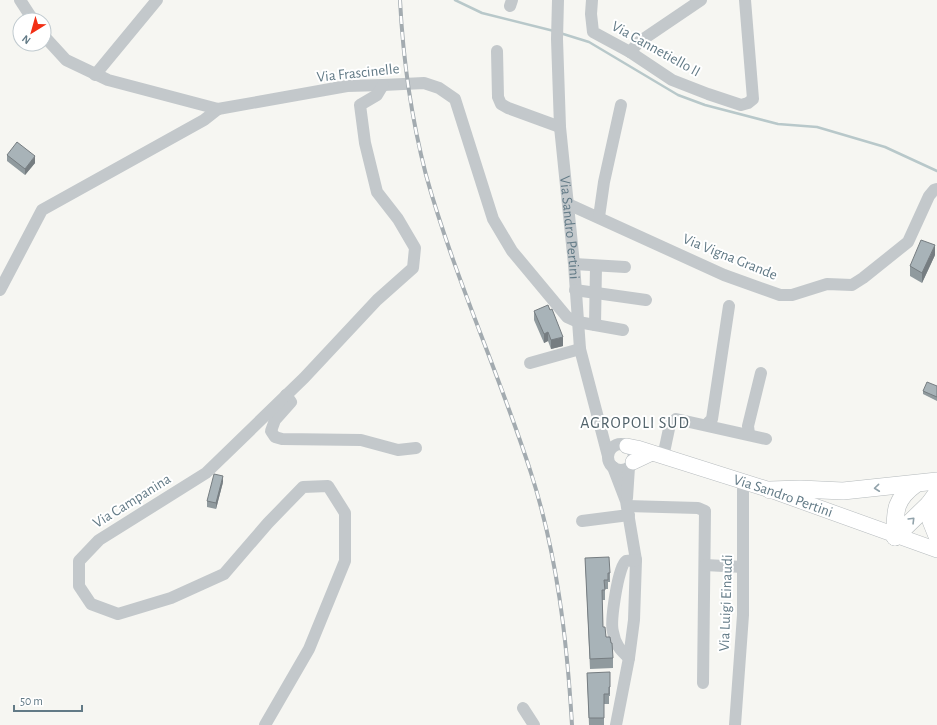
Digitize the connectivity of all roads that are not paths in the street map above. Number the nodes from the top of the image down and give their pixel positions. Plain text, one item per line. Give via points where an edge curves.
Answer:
1 (20, 0) edge
2 (157, 0) edge
3 (558, 0) edge
4 (592, 0) edge
5 (701, 0) edge
6 (745, 0) edge
7 (28, 12) edge
8 (52, 45) edge
9 (497, 51) dead end
10 (630, 52) junction
11 (95, 75) junction
12 (383, 85) junction
13 (621, 105) dead end
14 (218, 110) junction
15 (560, 127) junction
16 (937, 189) edge
17 (568, 204) junction
18 (599, 217) junction
19 (574, 264) junction
20 (596, 266) junction
21 (625, 267) dead end
22 (0, 290) edge
23 (597, 292) junction
24 (575, 295) junction
25 (646, 300) dead end
26 (729, 306) dead end
27 (560, 308) junction
28 (578, 319) junction
29 (595, 325) junction
30 (623, 330) dead end
31 (580, 350) junction
32 (530, 363) dead end
33 (761, 373) dead end
34 (286, 395) junction
35 (706, 425) junction
36 (601, 426) junction
37 (749, 434) junction
38 (766, 439) dead end
39 (624, 445) junction
40 (416, 448) dead end
41 (658, 455) junction
42 (610, 462) junction
43 (631, 464) junction
44 (743, 481) junction
45 (937, 481) edge
46 (916, 484) junction
47 (770, 490) junction
48 (933, 498) edge
49 (628, 508) junction
50 (582, 521) dead end
51 (937, 536) edge
52 (896, 537) junction
53 (937, 550) edge
54 (636, 560) junction
55 (705, 565) junction
56 (743, 567) junction
57 (614, 609) junction
58 (634, 611) junction
59 (628, 658) junction
60 (703, 683) dead end
61 (523, 708) dead end
62 (265, 725) edge
63 (534, 725) edge
64 (616, 725) edge
65 (735, 725) edge

1 - 7 street
2 - 11 street
3 - 15 street, Via Sandro Pertini
4 - 10 street, Via Cannetiello II via 593,32
5 - 10 street via 639,42
6 - 10 street, Via Cannetiello II via 753,99 748,103 741,105 672,80
8 - 11 street, Via Frascinelle via 66,60
9 - 15 street via 498,97 501,104
11 - 14 street, Via Frascinelle
12 - 14 street, Via Frascinelle via 347,86
12 - 27 street, Via Frascinelle via 424,83 440,88 455,99 493,219 512,251
12 - 34 street, Via Campanina via 377,95 360,105 365,143 377,192 398,218 415,248 413,268 377,300
13 - 18 street
14 - 22 street via 42,210
15 - 17 street, Via Sandro Pertini
16 - 18 street, Via Vigna Grande via 929,196 908,242 863,278 852,285 827,284 792,295 780,295 724,275
17 - 18 street, Via Vigna Grande
17 - 19 street, Via Sandro Pertini
19 - 20 street
19 - 24 street, Via Sandro Pertini
20 - 21 street
20 - 23 street
23 - 24 street
23 - 25 street
23 - 29 street
24 - 27 street via 572,306
24 - 28 street, Via Sandro Pertini
26 - 35 street via 712,419
27 - 28 street, Via Frascinelle via 567,317
27 - 31 street, Via Frascinelle
28 - 29 street
28 - 31 street, Via Sandro Pertini
29 - 30 street
31 - 32 street
31 - 36 street, Via Sandro Pertini
33 - 37 street via 748,426
34 - 40 street via 290,402 275,420 271,431 275,437 361,440 398,450
34 - 62 street, Via Campanina via 206,473 99,540 79,561 79,586 91,604 118,614 163,601 224,574 303,487 328,486 345,513 345,561 309,649
35 - 37 street
35 - 41 street via 676,419 672,421
36 - 39 street, Via Sandro Pertini
36 - 42 street, Via Sandro Pertini
37 - 38 street
39 - 41 main road, Via Sandro Pertini
39 - 42 street via 611,449
39 - 43 street via 632,451
41 - 43 main road
41 - 44 main road, Via Sandro Pertini
42 - 43 street via 623,470
42 - 49 street, Via Sandro Pertini
43 - 49 street
44 - 47 main road, Via Sandro Pertini
44 - 56 street, Via Luigi Einaudi
45 - 46 highway
46 -> 47 highway via 843,491
46 - 52 highway via 904,493 896,508
47 - 52 main road, Via Sandro Pertini
48 - 51 highway via 931,521
52 -> 48 highway
49 - 50 street
49 - 54 street
49 - 55 street via 698,508 705,511
52 - 53 main road, Via Sandro Pertini
54 - 57 street via 623,563 616,586
54 - 58 street
55 - 56 street
55 - 60 street
56 - 65 street, Via Luigi Einaudi via 743,615
57 - 58 street
57 - 59 street via 612,631 618,648
58 - 59 street
59 - 64 street
61 - 63 street

